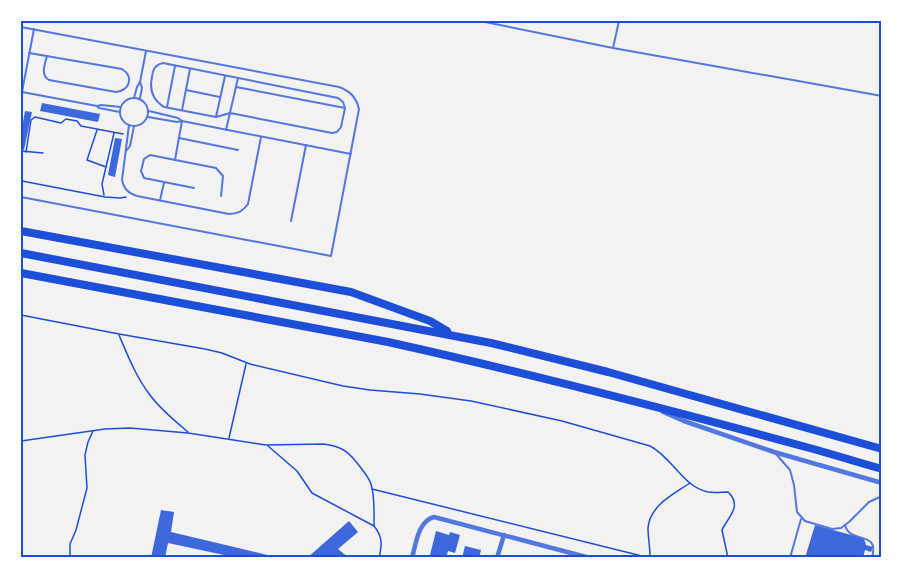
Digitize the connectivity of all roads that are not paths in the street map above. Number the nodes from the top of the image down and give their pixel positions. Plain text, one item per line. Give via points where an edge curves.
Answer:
1 (482, 21) edge
2 (619, 21) edge
3 (21, 27) edge
4 (34, 29) junction
5 (613, 48) junction
6 (146, 51) junction
7 (29, 53) junction
8 (47, 56) junction
9 (175, 66) junction
10 (190, 69) junction
11 (225, 76) junction
12 (238, 78) junction
13 (140, 82) junction
14 (236, 87) junction
15 (186, 90) junction
16 (22, 92) edge
17 (882, 96) edge
18 (21, 97) edge
19 (220, 97) junction
20 (134, 98) junction
21 (140, 99) junction
22 (97, 106) junction
23 (121, 107) junction
24 (167, 108) junction
25 (345, 108) junction
26 (182, 110) junction
27 (148, 111) junction
28 (120, 112) junction
29 (231, 113) junction
30 (147, 117) junction
31 (216, 117) junction
32 (182, 121) junction
33 (129, 125) junction
34 (134, 126) junction
35 (226, 130) junction
36 (261, 137) junction
37 (179, 138) junction
38 (306, 146) junction
39 (127, 150) junction
40 (238, 150) dead end
41 (351, 154) junction
42 (175, 160) junction
43 (164, 182) junction
44 (194, 188) dead end
45 (221, 196) dead end
46 (21, 197) edge
47 (160, 201) junction
48 (291, 221) dead end
49 (21, 231) edge
50 (21, 253) edge
51 (21, 273) edge
52 (452, 335) junction
53 (650, 406) junction
54 (882, 448) edge
55 (774, 452) junction
56 (882, 470) edge
57 (882, 483) edge
58 (882, 496) edge
59 (801, 519) junction
60 (845, 525) junction
61 (504, 535) junction
62 (586, 557) edge
63 (412, 558) edge
64 (497, 558) edge
65 (790, 558) edge
66 (872, 558) edge

1 - 5 lane
2 - 5 lane
3 - 4 lane
4 - 6 lane
4 - 7 lane
5 - 17 lane
6 - 13 lane
6 - 41 lane via 345,89 354,97 358,109
7 - 8 lane
7 - 16 lane
8 - 8 lane via 122,69 130,77 129,85 116,92 49,80 44,75
9 - 10 lane
9 - 24 lane
9 - 24 lane via 163,63 153,69 151,90 157,102
10 - 11 lane
10 - 15 lane
11 - 12 lane
11 - 19 lane
12 - 14 lane
12 - 25 lane via 338,98
13 - 20 lane
13 - 21 lane
14 - 25 lane
14 - 29 lane
15 - 19 lane
15 - 26 lane
16 - 18 lane
16 - 22 lane
19 - 31 lane
20 - 21 lane
20 - 23 lane
21 - 27 lane
22 - 23 lane
22 - 28 lane
23 - 28 lane
24 - 26 lane
25 - 29 lane via 341,127 332,133
26 - 31 lane
27 - 30 lane
27 - 32 lane
28 - 33 lane
29 - 31 lane
29 - 35 lane
30 - 32 lane
30 - 34 lane
32 - 35 lane
32 - 37 lane
33 - 34 lane
33 - 39 lane
34 - 39 lane
35 - 36 lane
36 - 38 lane
36 - 47 lane via 250,199 242,211 229,214
37 - 40 lane
37 - 42 lane
38 - 41 lane
38 - 48 lane
39 - 47 lane via 122,180 125,188 132,195
41 - 46 lane via 331,256
42 - 43 lane via 150,155 144,159 142,176
42 - 45 lane via 219,170 223,180
43 - 44 lane
43 - 47 lane
49 - 52 highway via 351,292 430,321
50 - 52 highway
51 - 53 highway via 388,342
52 - 54 highway via 569,362
53 - 55 street
53 - 56 highway
55 - 57 street
55 - 59 lane via 790,470
58 - 60 lane via 869,502
59 - 60 lane via 832,529
59 - 65 lane
60 - 66 lane via 849,533 872,543
61 - 62 street
61 - 63 street via 430,518 421,528
61 - 64 street

